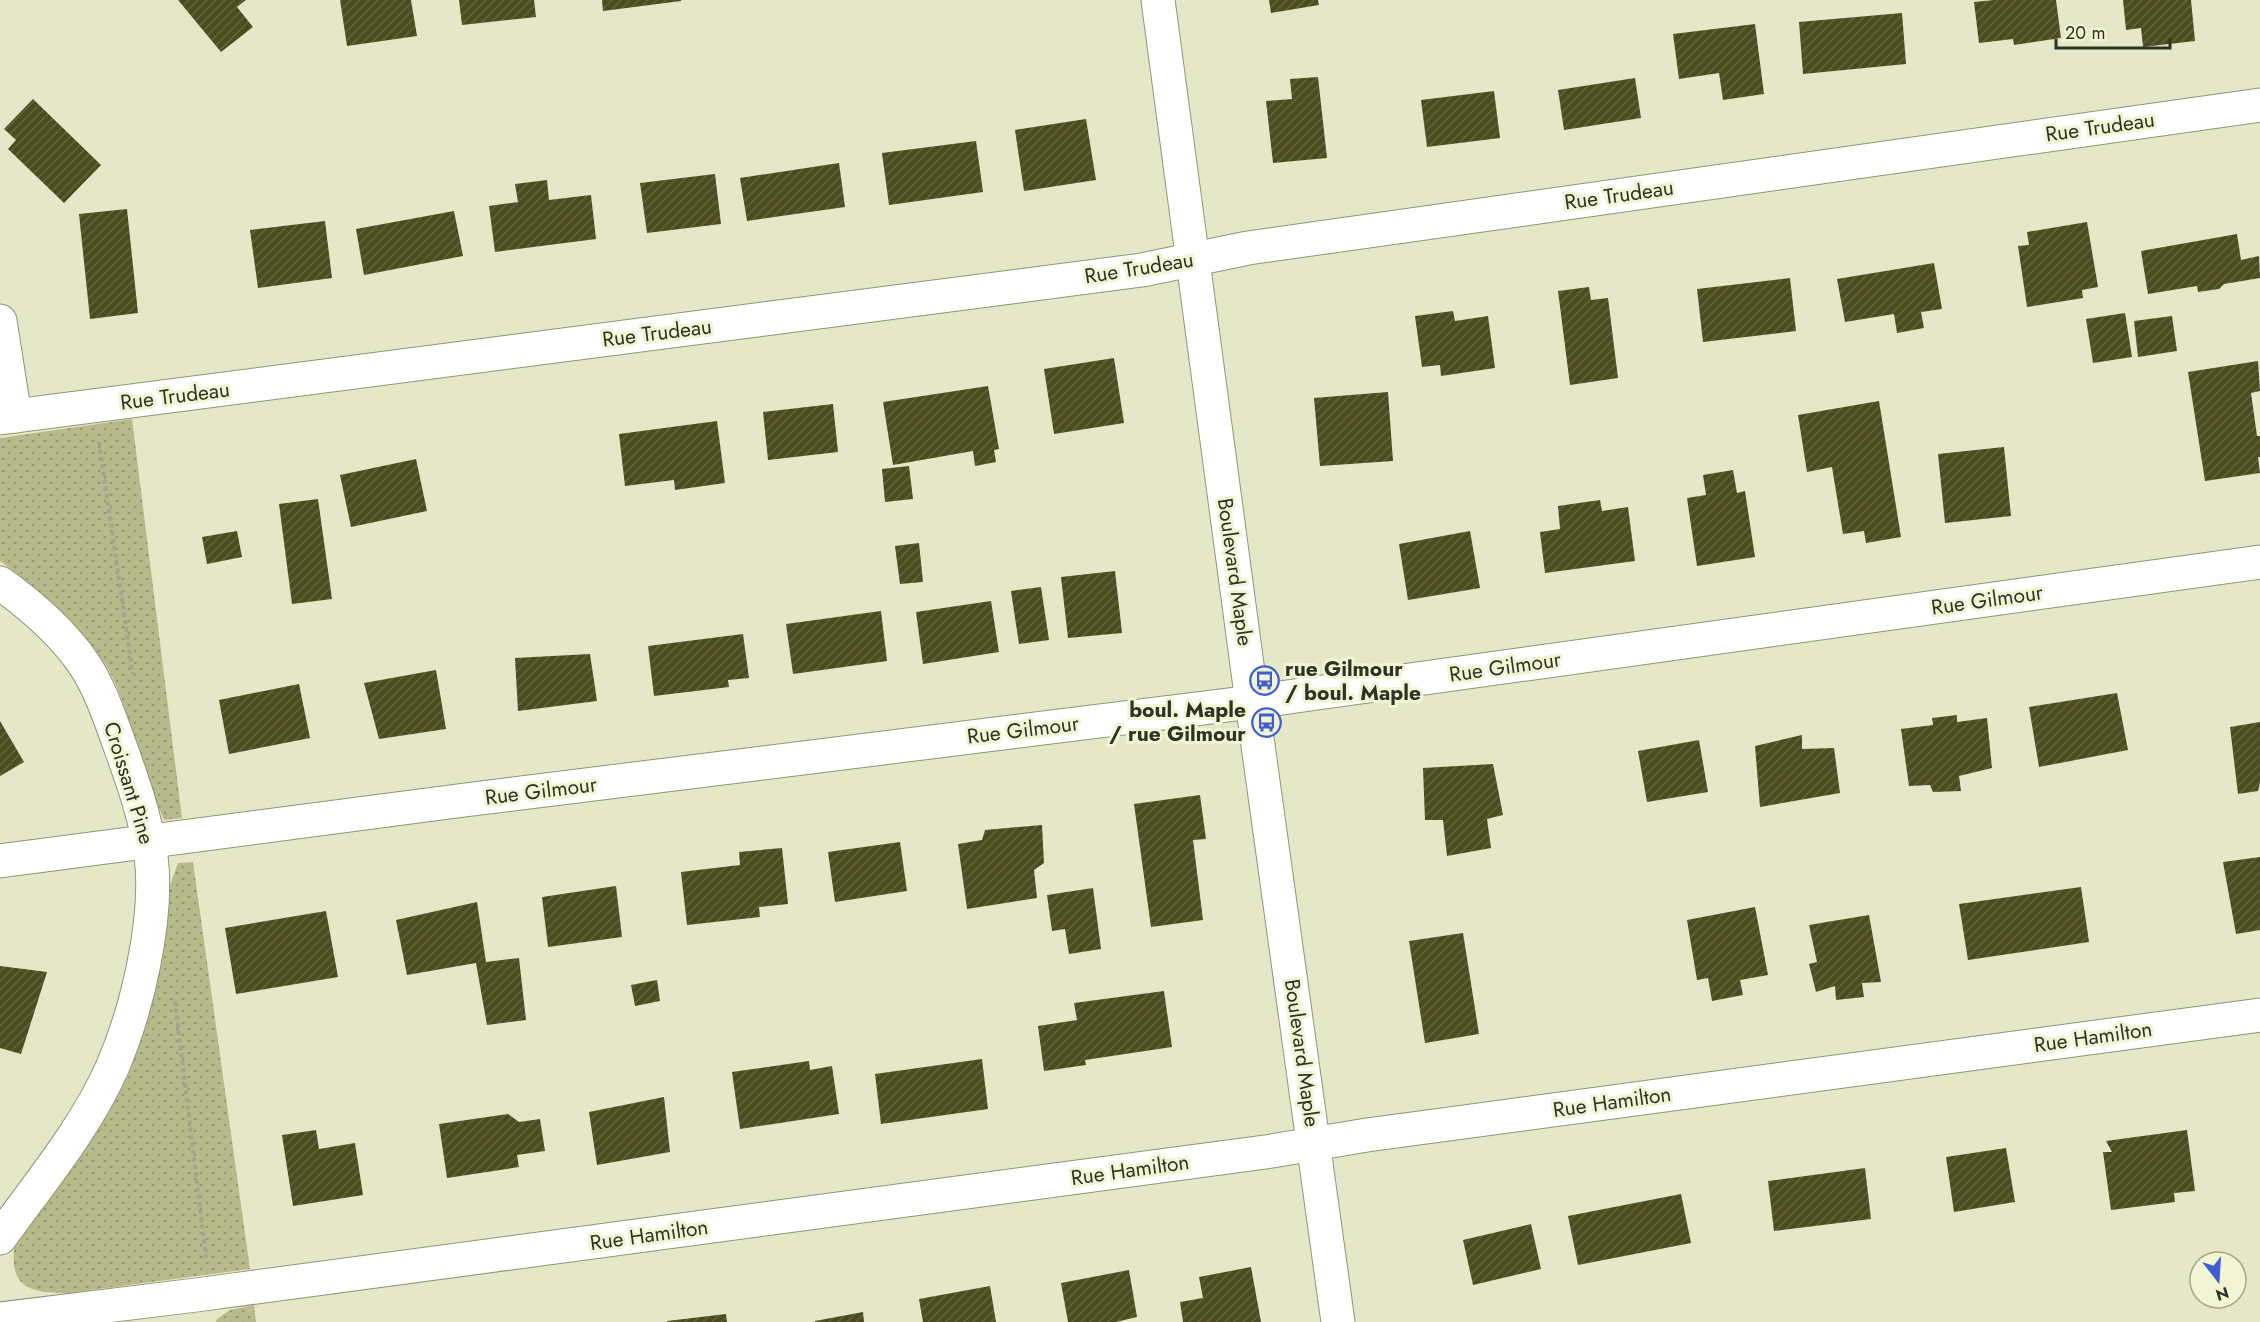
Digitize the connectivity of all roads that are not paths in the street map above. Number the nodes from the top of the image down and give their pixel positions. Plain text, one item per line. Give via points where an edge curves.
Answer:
1 (1158, 0) edge
2 (2260, 105) edge
3 (1193, 260) junction
4 (0, 321) edge
5 (8, 417) edge
6 (2260, 562) edge
7 (0, 583) edge
8 (1252, 702) junction
9 (148, 843) junction
10 (0, 861) edge
11 (2260, 1015) edge
12 (1315, 1144) junction
13 (0, 1239) edge
14 (198, 1309) edge
15 (0, 1319) edge
16 (1338, 1322) edge

1 - 3 street, Boulevard Maple
2 - 3 street, Rue Trudeau via 1248,248
3 - 5 street, Rue Trudeau via 1142,270
3 - 8 street, Boulevard Maple
4 - 5 street, Rue Trudeau
6 - 8 street, Rue Gilmour
7 - 9 street, Croissant Pine via 27,602 84,664 128,768
8 - 9 street, Rue Gilmour
8 - 12 street, Boulevard Maple
9 - 10 street, Rue Gilmour
9 - 13 street, Croissant Pine via 151,900 143,966 112,1068 58,1159
11 - 12 street, Rue Hamilton
12 - 14 street, Rue Hamilton
12 - 16 street, Boulevard Maple
14 - 15 street, Rue Hamilton

